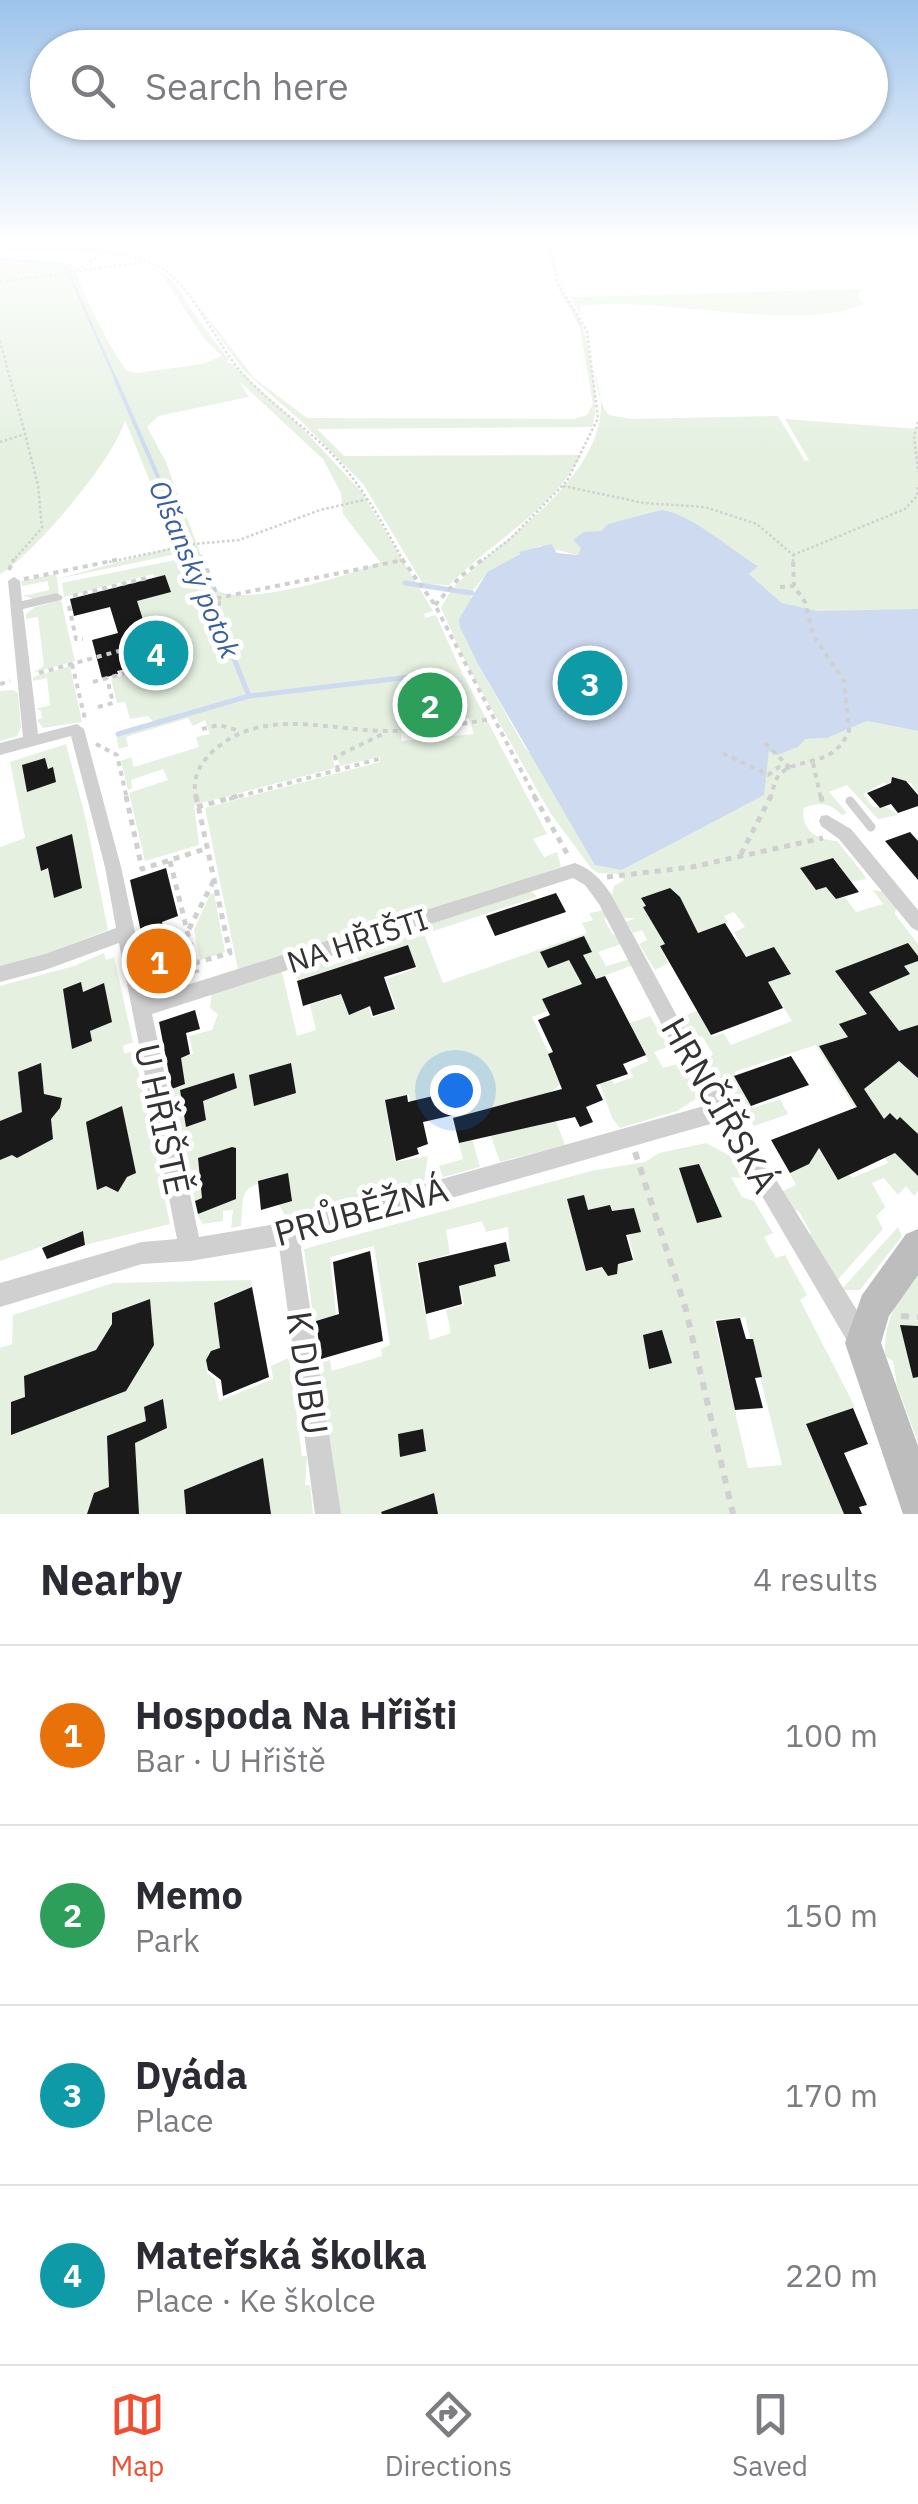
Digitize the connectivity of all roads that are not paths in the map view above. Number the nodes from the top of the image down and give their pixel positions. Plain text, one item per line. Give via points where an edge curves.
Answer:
1 (12, 581) road end
2 (58, 597) dead end
3 (17, 606) junction
4 (31, 741) junction
5 (0, 749) edge
6 (850, 801) dead end
7 (826, 821) road end
8 (871, 826) dead end
9 (575, 870) joint
10 (918, 924) edge
11 (124, 933) junction
12 (0, 974) edge
13 (140, 1009) junction
14 (718, 1112) junction
15 (288, 1233) junction
16 (918, 1246) edge
17 (190, 1250) junction
18 (0, 1296) edge
19 (862, 1344) junction
20 (918, 1502) edge
21 (328, 1514) edge

1 - 3 street
2 - 3 street
3 - 4 street
4 - 5 street
4 - 11 street, U HŘIŠTĚ via 78,729
6 - 8 lane
7 - 10 street via 845,834
9 - 13 street, NA HŘIŠTI
9 - 14 street, HRNČÍŘSKÁ via 605,899
11 - 12 street
11 - 13 street, U HŘIŠTĚ
13 - 17 street, U HŘIŠTĚ
14 - 15 street, PRŮBĚŽNÁ
14 - 19 street, HRNČÍŘSKÁ
15 - 17 street, PRŮBĚŽNÁ
15 - 21 street, K DUBU
16 - 19 street via 874,1307
17 - 18 street, PRŮBĚŽNÁ via 142,1254
19 - 20 street

